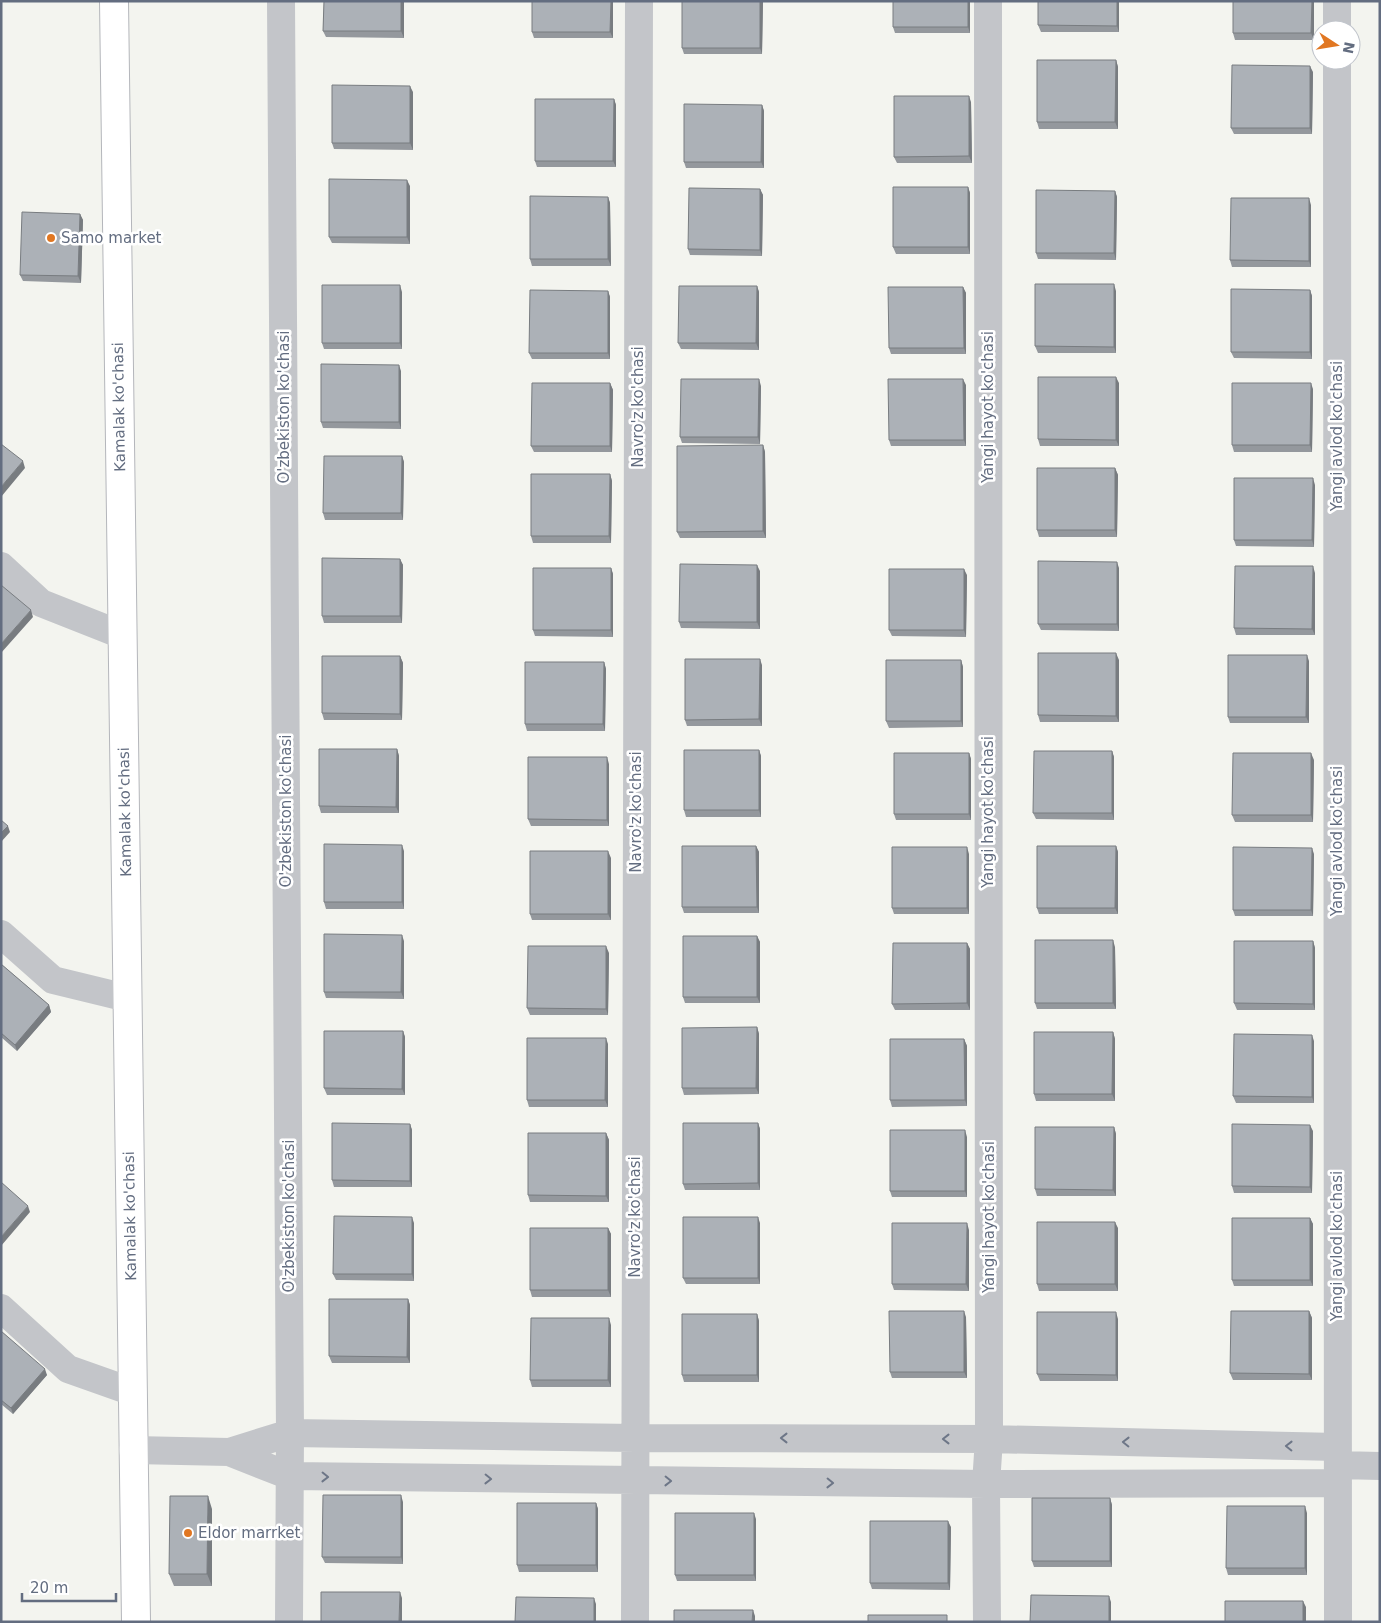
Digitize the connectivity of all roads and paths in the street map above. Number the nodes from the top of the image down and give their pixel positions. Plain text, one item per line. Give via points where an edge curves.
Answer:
1 (114, 1) edge
2 (281, 1) edge
3 (639, 1) edge
4 (988, 1) edge
5 (1337, 1) edge
6 (1337, 20) edge
7 (1337, 70) edge
8 (1, 566) edge
9 (122, 635) junction
10 (1, 934) edge
11 (127, 998) junction
12 (1, 1308) edge
13 (133, 1392) junction
14 (290, 1433) junction
15 (635, 1438) junction
16 (989, 1439) junction
17 (134, 1450) junction
18 (228, 1452) junction
19 (1337, 1465) junction
20 (1380, 1466) edge
21 (290, 1476) junction
22 (636, 1481) junction
23 (986, 1484) junction
24 (136, 1622) edge
25 (290, 1622) edge
26 (635, 1622) edge
27 (987, 1622) edge
28 (1338, 1622) edge

1 - 9 main road, Kamalak ko'chasi
2 - 14 street, O'zbekiston ko'chasi
3 - 15 street, Navro'z ko'chasi
4 - 16 street, Yangi hayot ko'chasi
5 - 6 street
7 - 19 street, Yangi avlod ko'chasi
8 - 9 street via 41,603
9 - 11 main road, Kamalak ko'chasi
10 - 11 street via 53,980
11 - 13 main road, Kamalak ko'chasi
12 - 13 street via 68,1368
13 - 17 main road, Kamalak ko'chasi
14 - 15 street
14 - 18 street
14 - 21 street, O'zbekiston ko'chasi
16 -> 15 street
15 - 22 street, Navro'z ko'chasi
19 -> 16 street
16 - 23 street, Yangi hayot ko'chasi
17 - 18 street
17 - 24 main road, Kamalak ko'chasi
18 - 21 street
19 - 20 street
19 - 23 street
19 - 28 street, Yangi avlod ko'chasi
21 -> 22 street
21 - 25 street, O'zbekiston ko'chasi
22 -> 23 street
22 - 26 street, Navro'z ko'chasi
23 - 27 street, Yangi hayot ko'chasi

